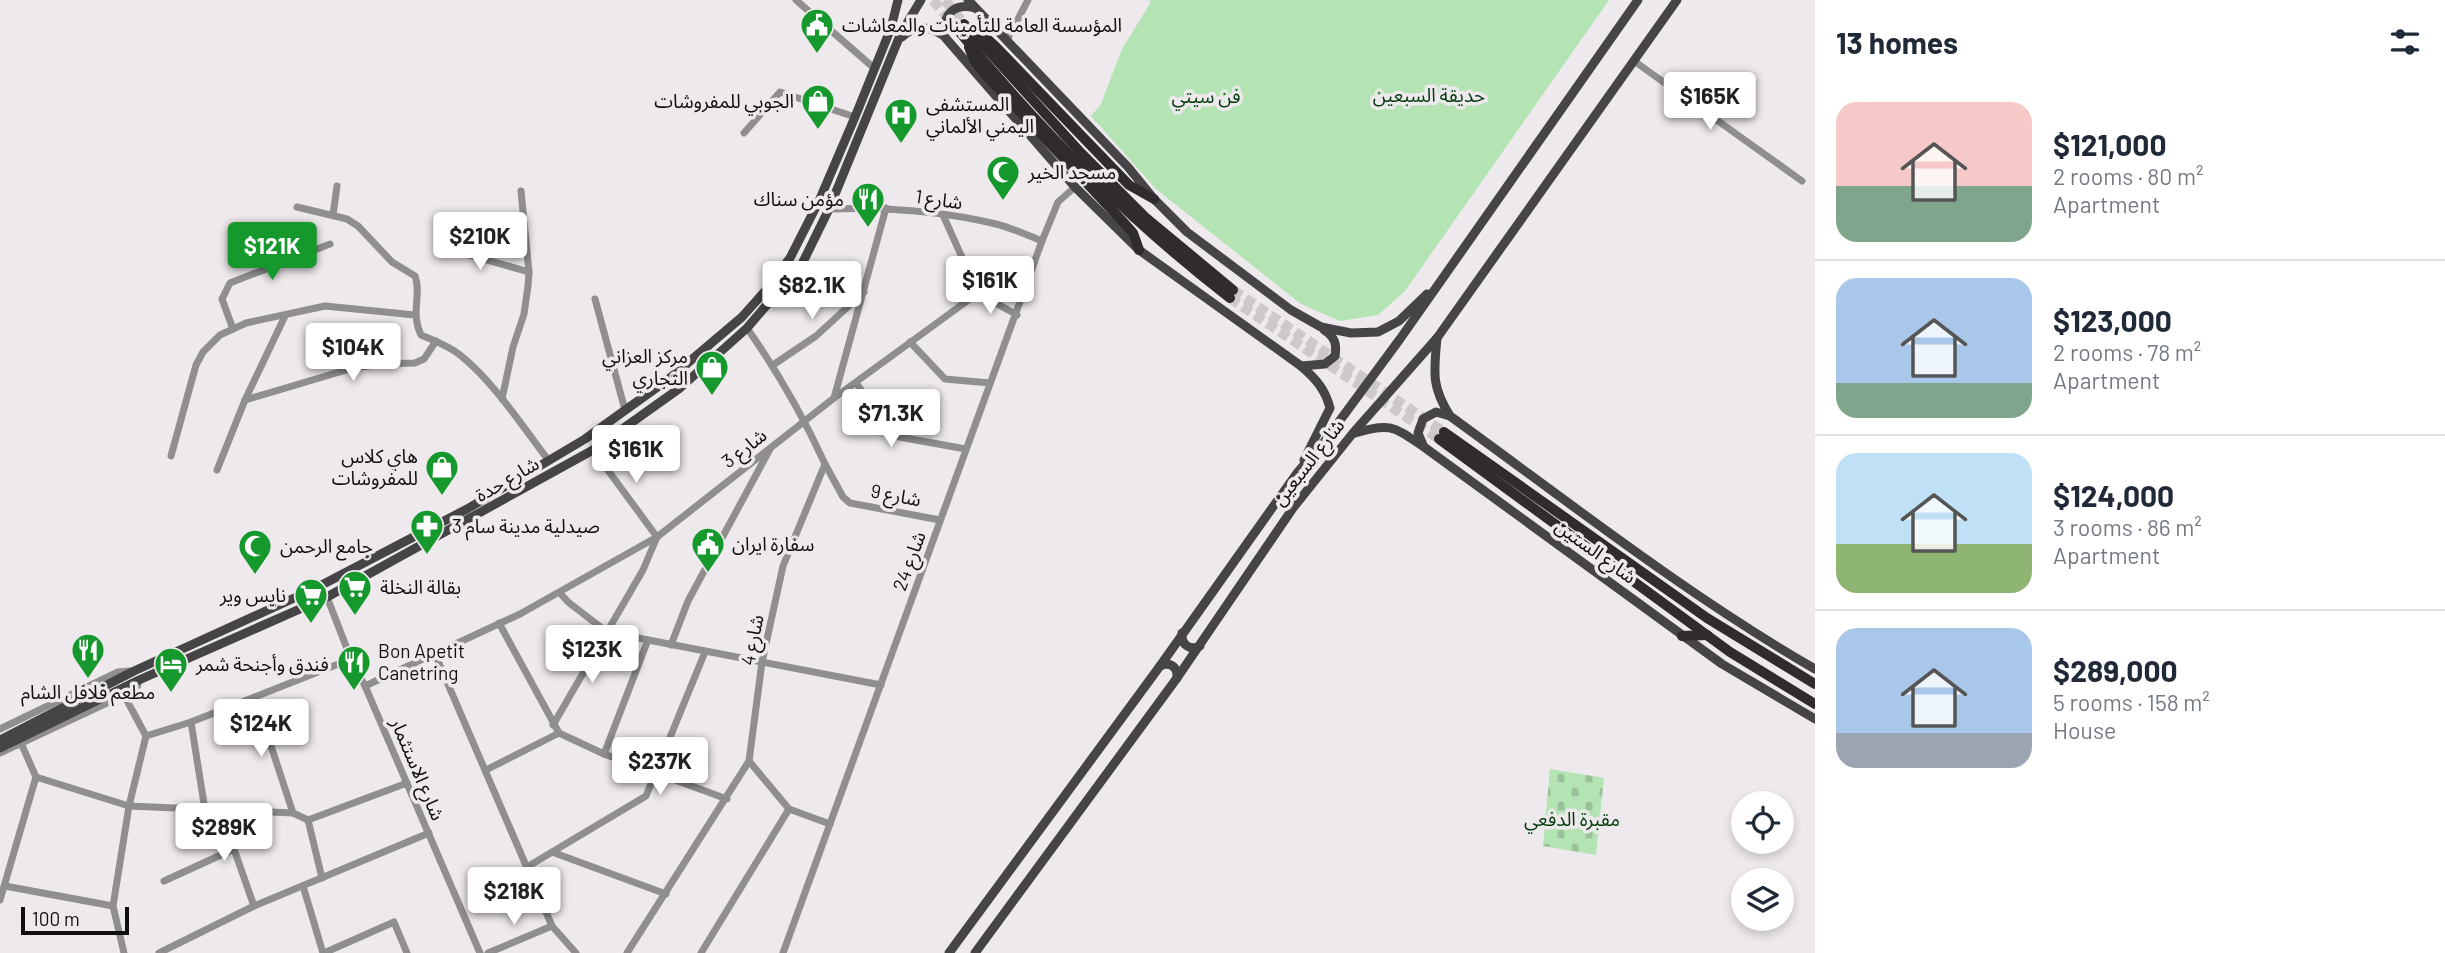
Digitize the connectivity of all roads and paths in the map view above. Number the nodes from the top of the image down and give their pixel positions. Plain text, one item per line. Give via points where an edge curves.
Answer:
1 (796, 0) edge
2 (898, 0) edge
3 (921, 0) edge
4 (968, 0) edge
5 (1028, 0) edge
6 (1638, 0) edge
7 (1677, 0) edge
8 (976, 9) junction
9 (965, 32) junction
10 (943, 35) junction
11 (898, 40) junction
12 (1007, 40) junction
13 (1633, 61) junction
14 (874, 68) junction
15 (855, 117) junction
16 (744, 133) dead end
17 (1802, 181) dead end
18 (337, 186) dead end
19 (1075, 187) junction
20 (521, 191) dead end
21 (1154, 199) junction
22 (297, 206) dead end
23 (886, 208) junction
24 (829, 209) junction
25 (333, 215) junction
26 (943, 215) junction
27 (802, 236) junction
28 (814, 240) junction
29 (1042, 241) junction
30 (330, 244) dead end
31 (438, 246) dead end
32 (1139, 250) junction
33 (529, 272) junction
34 (1443, 278) junction
35 (865, 291) junction
36 (978, 293) junction
37 (1232, 294) tunnel mouth
38 (595, 299) dead end
39 (415, 315) junction
40 (1017, 315) junction
41 (285, 316) junction
42 (1321, 327) junction
43 (747, 328) junction
44 (233, 329) junction
45 (1437, 338) junction
46 (436, 341) junction
47 (910, 342) junction
48 (773, 365) junction
49 (1301, 366) junction
50 (856, 383) junction
51 (990, 383) junction
52 (834, 398) junction
53 (502, 399) junction
54 (245, 400) junction
55 (625, 410) junction
56 (1450, 416) junction
57 (805, 421) junction
58 (1353, 433) junction
59 (771, 446) junction
60 (1424, 447) junction
61 (966, 449) junction
62 (593, 450) junction
63 (171, 456) dead end
64 (549, 461) junction
65 (825, 464) junction
66 (217, 470) dead end
67 (1297, 473) junction
68 (940, 520) junction
69 (657, 537) junction
70 (560, 593) junction
71 (327, 597) junction
72 (499, 623) junction
73 (607, 632) junction
74 (1182, 633) junction
75 (1707, 635) junction
76 (1682, 636) junction
77 (648, 640) junction
78 (671, 645) junction
79 (1200, 646) junction
80 (705, 652) junction
81 (435, 654) junction
82 (351, 659) junction
83 (762, 662) junction
84 (1160, 666) junction
85 (1815, 669) edge
86 (134, 671) junction
87 (1177, 678) junction
88 (139, 680) junction
89 (1815, 684) edge
90 (881, 685) junction
91 (365, 686) junction
92 (124, 695) junction
93 (255, 697) junction
94 (1815, 704) edge
95 (1815, 719) edge
96 (191, 722) junction
97 (553, 724) junction
98 (0, 729) edge
99 (559, 733) junction
100 (146, 736) junction
101 (0, 740) edge
102 (22, 743) junction
103 (0, 750) edge
104 (604, 754) junction
105 (749, 761) junction
106 (486, 770) junction
107 (656, 774) junction
108 (36, 777) junction
109 (407, 783) junction
110 (727, 799) junction
111 (129, 806) junction
112 (789, 808) junction
113 (205, 810) junction
114 (221, 812) junction
115 (293, 813) junction
116 (308, 820) junction
117 (830, 824) junction
118 (429, 833) junction
119 (234, 849) junction
120 (552, 852) junction
121 (527, 867) junction
122 (322, 877) junction
123 (164, 881) dead end
124 (5, 886) junction
125 (303, 886) junction
126 (666, 894) junction
127 (0, 900) edge
128 (113, 906) junction
129 (254, 906) junction
130 (552, 926) junction
131 (170, 951) edge
132 (124, 953) edge
133 (159, 953) edge
134 (323, 953) edge
135 (407, 953) edge
136 (480, 953) edge
137 (488, 953) edge
138 (576, 953) edge
139 (627, 953) edge
140 (701, 953) edge
141 (783, 953) edge
142 (949, 953) edge
143 (975, 953) edge

1 - 14 street
2 - 14 main road, شارع حدة
3 - 11 main road, شارع حدة
4 - 8 main road
5 - 12 street
6 - 34 main road, شارع السبعين
7 - 13 main road, شارع السبعين
8 - 10 main road via 960,6 951,10 945,17
8 - 12 main road
9 - 21 highway via 984,36 1107,164 1129,185
9 - 32 highway via 974,60 1133,233
9 - 37 highway via 1129,201
10 - 11 main road via 918,27
10 - 19 main road
11 - 24 main road, شارع حدة
12 - 21 main road
13 - 17 street
13 - 45 main road, شارع السبعين
14 - 15 main road, شارع حدة
15 - 16 street via 780,92
15 - 27 main road, شارع حدة
18 - 25 street
19 - 29 street, شارع 24 via 1058,202
19 - 32 main road
20 - 33 street
21 - 42 main road via 1205,247
22 - 25 street
23 - 24 street, شارع 1
23 - 26 street, شارع 1
23 - 35 street
24 - 28 main road, شارع حدة
25 - 39 street via 358,226 392,262 415,276
26 - 29 street, شارع 1 via 997,224
26 - 36 street
27 - 28 main road
27 - 55 main road, شارع حدة via 742,317 670,379
28 - 43 main road, شارع حدة via 802,264
29 - 40 street, شارع 24
30 - 44 street via 230,283 222,299
31 - 33 street
32 - 49 main road
33 - 53 street via 524,314
34 - 42 main road via 1399,321 1378,332 1351,334
34 - 67 main road, شارع السبعين
35 - 48 street via 816,336
35 - 52 street
36 - 40 street
36 - 47 street, شارع 3
38 - 55 street
39 - 41 street via 325,306
39 - 46 street via 421,335
40 - 51 street, شارع 24
41 - 44 street
41 - 54 street
42 - 49 main road via 1336,344 1335,356 1325,365
43 - 48 street
43 - 62 main road, شارع حدة via 680,388
44 - 63 street via 220,335 196,365
45 - 56 main road, شارع الستين via 1434,381
45 - 58 main road, شارع السبعين
46 - 53 street via 462,356
46 - 54 street via 424,359 415,363 353,368
47 - 50 street, شارع 3
47 - 51 street via 945,379
48 - 57 street
49 - 67 main road via 1319,382 1330,408
50 - 52 street, شارع 3
50 - 61 street via 899,437
51 - 61 street, شارع 24
52 - 57 street, شارع 3
53 - 64 street
54 - 66 street
55 - 64 main road, شارع حدة
56 - 60 main road via 1436,412 1423,419 1418,433
56 - 85 main road, شارع الستين via 1675,579
57 - 59 street, شارع 3
57 - 65 street
58 - 60 main road, شارع الستين via 1388,426
58 - 79 main road, شارع السبعين via 1293,508
59 - 69 street, شارع 3
59 - 78 street via 688,601
60 - 76 main road, شارع الستين
61 - 68 street, شارع 24
62 - 69 street
62 - 71 main road, شارع حدة
64 - 86 main road, شارع حدة via 314,589
65 - 68 street, شارع 9 via 850,503
65 - 83 street, شارع 4 via 783,566
67 - 74 main road, شارع السبعين
68 - 90 street, شارع 24
69 - 70 street, شارع 3
69 - 73 street
70 - 72 street, شارع 3
70 - 73 street
71 - 82 street, شارع الاستثمار
71 - 88 main road, شارع حدة
72 - 81 street, شارع 3
72 - 97 street
73 - 77 street
73 - 97 street
74 - 79 main road via 1187,646
74 - 84 main road, شارع السبعين
75 - 76 highway
75 - 89 highway, شارع الستين via 1442,436 1707,618
75 - 94 highway, شارع الستين
76 - 95 main road, شارع الستين
77 - 78 street
77 - 104 street
78 - 80 street
79 - 87 main road, شارع السبعين
80 - 83 street
80 - 107 street
81 - 91 street, شارع 3
81 - 106 street
82 - 91 street, شارع الاستثمار
82 - 93 street
83 - 90 street
83 - 105 street, شارع 4
84 - 87 main road via 1173,666
84 - 142 main road, شارع السبعين
86 - 98 street via 118,672
86 - 101 main road, شارع حدة
87 - 143 main road, شارع السبعين
88 - 92 street via 137,688
88 - 103 main road, شارع حدة
90 - 117 street, شارع 24
91 - 109 street, شارع الاستثمار
92 - 100 street
92 - 102 street
93 - 96 street
93 - 115 street
96 - 100 street
96 - 113 street
97 - 99 street
99 - 104 street
99 - 106 street
100 - 111 street
102 - 103 street
102 - 108 street
104 - 107 street
105 - 110 street, شارع 4
105 - 112 street
106 - 121 street
107 - 110 street
107 - 120 street via 646,796
108 - 111 street
108 - 124 street
109 - 116 street
109 - 118 street, شارع الاستثمار
110 - 126 street, شارع 4
111 - 113 street
111 - 128 street
112 - 117 street
112 - 140 street
113 - 114 street
114 - 115 street
114 - 119 street
115 - 116 street
116 - 122 street
117 - 141 street, شارع 24
118 - 122 street
118 - 136 street, شارع الاستثمار
119 - 123 street
119 - 129 street
120 - 121 street
120 - 126 street
121 - 130 street
122 - 125 street
124 - 127 street
124 - 128 street
125 - 129 street
125 - 134 street
126 - 139 street, شارع 4
128 - 132 street
129 - 131 street
130 - 137 street
130 - 138 street
131 - 133 street
134 - 135 street via 394,922

